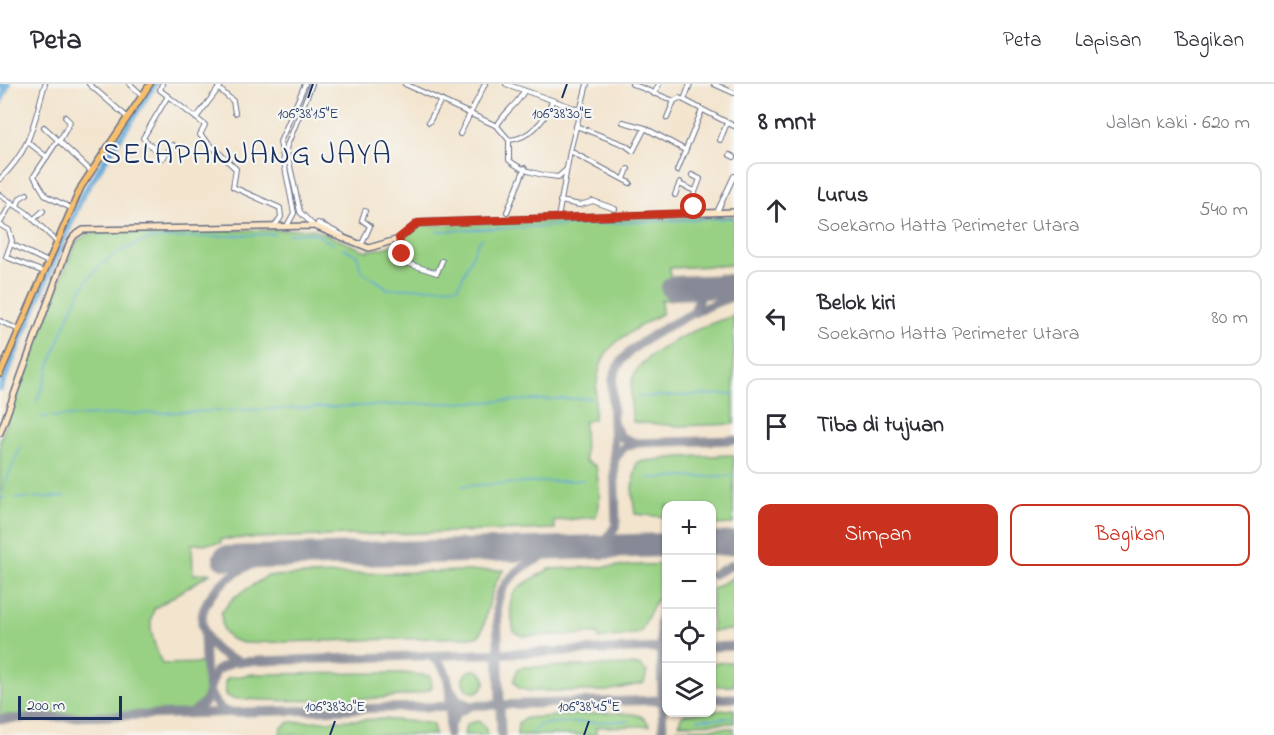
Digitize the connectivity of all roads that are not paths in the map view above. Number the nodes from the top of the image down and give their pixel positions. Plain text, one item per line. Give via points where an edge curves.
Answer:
1 (45, 84) edge
2 (89, 84) edge
3 (130, 84) edge
4 (150, 84) edge
5 (162, 84) edge
6 (305, 84) edge
7 (312, 84) edge
8 (405, 84) edge
9 (485, 84) edge
10 (506, 84) edge
11 (587, 84) edge
12 (632, 84) edge
13 (659, 84) edge
14 (690, 84) edge
15 (714, 84) edge
16 (721, 85) edge
17 (220, 86) edge
18 (524, 91) junction
19 (734, 93) edge
20 (654, 94) junction
21 (142, 95) junction
22 (168, 96) junction
23 (299, 98) junction
24 (305, 100) junction
25 (441, 100) junction
26 (684, 100) junction
27 (552, 101) junction
28 (674, 101) junction
29 (702, 110) junction
30 (579, 111) junction
31 (234, 113) dead end
32 (470, 113) junction
33 (65, 117) dead end
34 (127, 117) junction
35 (196, 118) junction
36 (667, 118) dead end
37 (429, 122) dead end
38 (623, 122) dead end
39 (727, 123) junction
40 (497, 126) junction
41 (576, 126) junction
42 (734, 126) edge
43 (44, 127) dead end
44 (645, 129) junction
45 (460, 134) dead end
46 (59, 140) junction
47 (509, 140) junction
48 (720, 140) dead end
49 (29, 143) junction
50 (173, 145) dead end
51 (686, 150) junction
52 (570, 151) junction
53 (47, 157) junction
54 (525, 168) junction
55 (628, 169) dead end
56 (566, 170) junction
57 (91, 171) junction
58 (677, 171) dead end
59 (692, 175) dead end
60 (734, 176) edge
61 (0, 179) edge
62 (624, 179) junction
63 (630, 183) dead end
64 (294, 186) junction
65 (288, 187) junction
66 (695, 191) junction
67 (27, 194) dead end
68 (0, 195) edge
69 (675, 195) dead end
70 (560, 201) junction
71 (12, 202) junction
72 (17, 206) junction
73 (71, 208) junction
74 (43, 211) dead end
75 (365, 211) dead end
76 (613, 211) junction
77 (507, 212) dead end
78 (717, 212) junction
79 (734, 212) edge
80 (692, 213) junction
81 (558, 218) junction
82 (34, 219) junction
83 (0, 224) edge
84 (287, 226) junction
85 (316, 226) junction
86 (274, 227) junction
87 (399, 238) junction
88 (57, 242) junction
89 (11, 244) junction
90 (361, 246) junction
91 (0, 253) edge
92 (6, 257) junction
93 (442, 261) dead end
94 (48, 262) junction
95 (44, 272) junction
96 (0, 321) edge
97 (20, 330) junction
98 (0, 374) edge
99 (0, 433) edge

1 - 49 street
2 - 34 street
3 - 21 street
4 - 21 main road
5 - 22 street via 160,90
6 - 23 street
7 - 24 street
8 - 25 street
9 - 32 street
10 - 18 street
11 - 30 street
12 - 20 street
13 - 20 street
14 - 26 street
15 - 16 street
16 - 19 street
17 - 31 street via 233,101
17 - 35 street
18 - 27 street
18 - 40 street
20 - 28 street
21 - 34 main road
22 - 35 street
22 - 50 street via 143,138 163,158
23 - 24 street
23 - 65 street via 280,142
24 - 64 street via 286,143
25 - 32 street
25 - 37 street
26 - 28 street
26 - 29 street
27 - 30 street
27 - 47 street via 529,136
28 - 36 street
29 - 39 street
29 - 51 street
30 - 41 street
32 - 40 street
32 - 45 street
33 - 46 street via 70,122
34 - 57 main road
35 - 86 street via 205,125 200,135 236,169 233,187 280,208 281,216
38 - 44 street
39 - 42 street
39 - 48 street
40 - 47 street
41 - 44 street via 633,151
41 - 52 street
43 - 46 street
44 - 51 street
46 - 53 street
46 - 57 street
47 - 54 street via 509,160
49 - 53 street
49 - 61 street
51 - 58 street
52 - 56 street
52 - 62 street
53 - 73 street via 34,176 46,196
54 - 56 street via 558,177
54 - 77 street
55 - 62 street
56 - 70 street
57 - 73 main road
59 - 66 street via 700,179
60 - 78 street
62 - 63 street
64 - 65 street
64 - 85 street via 300,212
65 - 84 street via 294,213
66 - 69 street via 680,182
66 - 80 street
67 - 72 street
68 - 71 street
70 - 76 street via 580,205 593,201
70 - 81 street
71 - 72 street
71 - 83 street
72 - 82 street
73 - 88 main road
74 - 82 street
75 - 90 street via 362,220 370,226
76 - 80 main road
76 - 81 main road
78 - 79 main road
78 - 80 main road
81 - 87 main road via 418,223
82 - 88 street
83 - 89 street via 9,230
84 - 85 main road
84 - 86 main road
85 - 90 main road
86 - 99 main road via 78,232 69,244
87 - 90 main road via 384,245
87 - 93 street via 400,261 437,273
88 - 94 main road
89 - 92 street
89 - 94 street
91 - 92 street
92 - 95 street
94 - 95 main road
95 - 97 main road
96 - 97 street
97 - 98 main road

